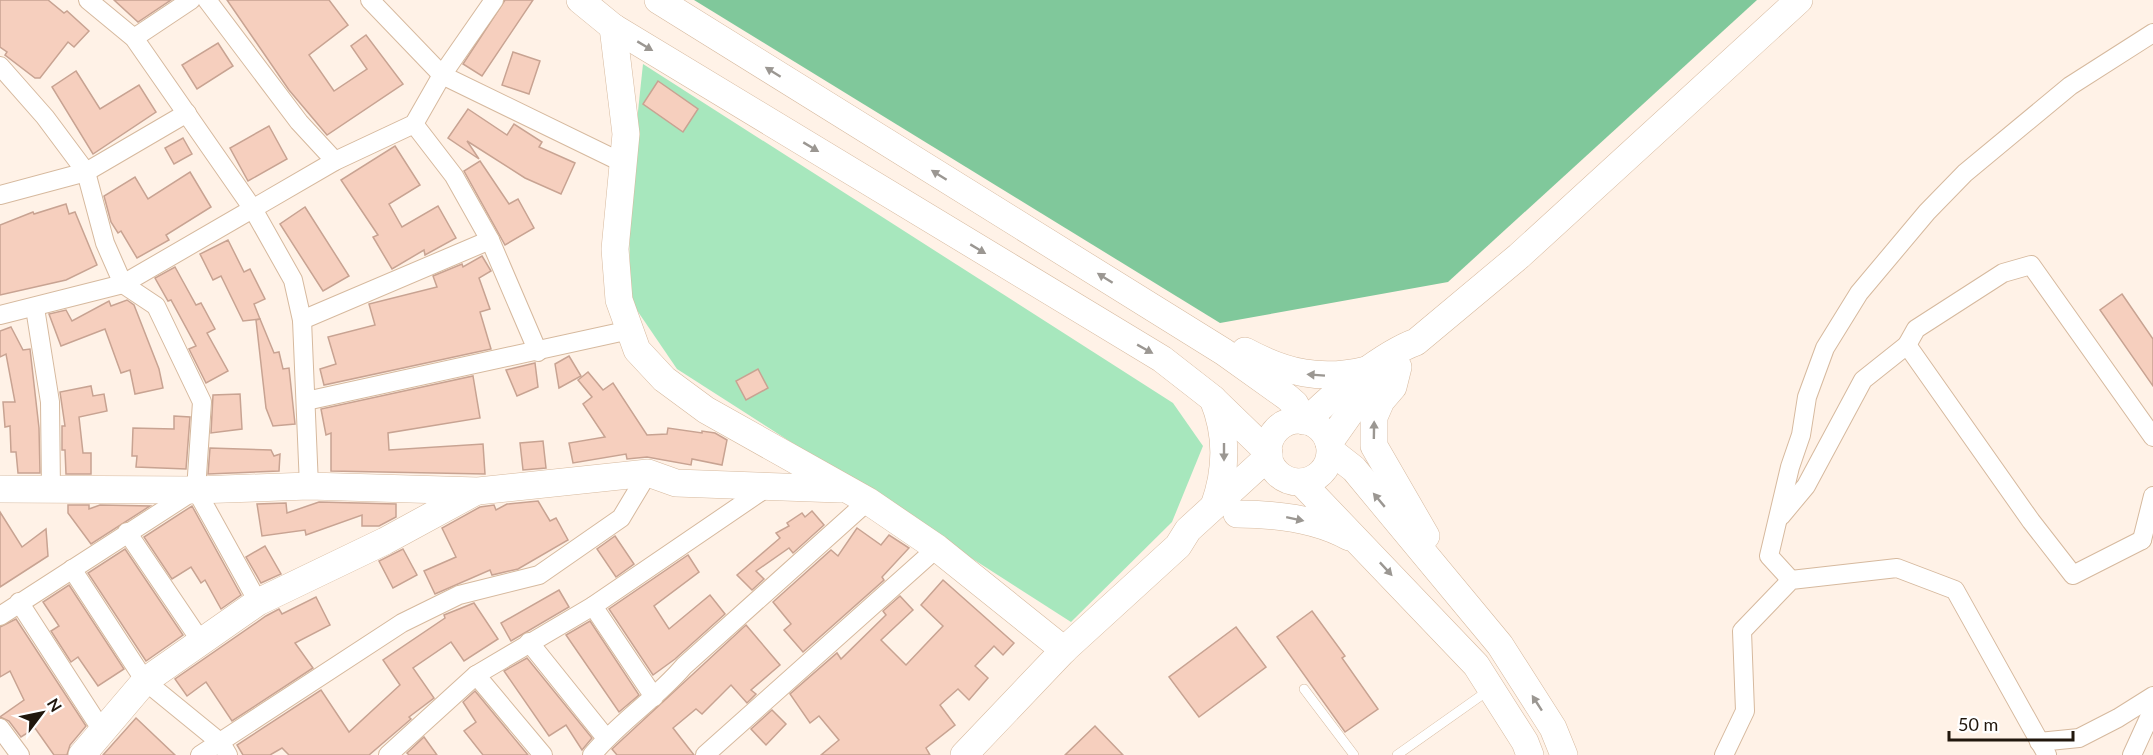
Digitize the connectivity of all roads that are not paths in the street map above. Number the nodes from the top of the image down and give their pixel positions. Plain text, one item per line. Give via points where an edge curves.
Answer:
1 (88, 0) edge
2 (191, 0) edge
3 (207, 0) edge
4 (370, 0) edge
5 (494, 0) edge
6 (580, 0) edge
7 (657, 0) edge
8 (1799, 0) edge
9 (613, 27) junction
10 (2153, 33) edge
11 (134, 38) junction
12 (0, 66) edge
13 (442, 75) junction
14 (187, 112) junction
15 (414, 124) junction
16 (335, 161) junction
17 (623, 163) junction
18 (86, 172) junction
19 (0, 195) edge
20 (253, 209) junction
21 (490, 240) junction
22 (123, 284) junction
23 (35, 308) junction
24 (0, 315) edge
25 (302, 320) junction
26 (630, 330) junction
27 (1907, 345) junction
28 (538, 352) junction
29 (1224, 352) junction
30 (1385, 367) junction
31 (1212, 398) junction
32 (306, 401) junction
33 (1306, 421) junction
34 (2153, 437) edge
35 (1330, 447) junction
36 (1269, 454) junction
37 (648, 473) junction
38 (1296, 482) junction
39 (771, 485) junction
40 (309, 486) junction
41 (0, 489) edge
42 (843, 489) junction
43 (51, 490) junction
44 (196, 490) junction
45 (478, 491) junction
46 (2153, 496) edge
47 (868, 501) junction
48 (1225, 510) junction
49 (1778, 520) junction
50 (127, 532) junction
51 (1365, 546) junction
52 (2147, 546) edge
53 (937, 548) junction
54 (1427, 558) junction
55 (72, 569) junction
56 (1791, 580) junction
57 (19, 602) junction
58 (258, 602) junction
59 (593, 606) junction
60 (0, 616) edge
61 (200, 640) junction
62 (529, 642) junction
63 (1064, 650) junction
64 (476, 675) junction
65 (146, 681) junction
66 (1491, 688) junction
67 (1304, 689) dead end
68 (2153, 696) edge
69 (654, 697) junction
70 (2153, 708) edge
71 (0, 728) edge
72 (103, 732) junction
73 (606, 738) junction
74 (2043, 748) edge
75 (225, 749) edge
76 (20, 755) edge
77 (82, 755) edge
78 (200, 755) edge
79 (388, 755) edge
80 (543, 755) edge
81 (592, 755) edge
82 (705, 755) edge
83 (964, 755) edge
84 (1354, 755) edge
85 (1397, 755) edge
86 (1530, 755) edge
87 (1564, 755) edge
88 (1724, 755) edge
89 (2132, 755) edge

1 - 11 street
2 - 11 street
3 - 16 street via 300,122
4 - 13 street
5 - 13 street
6 - 9 street
29 -> 7 street
8 - 30 street via 1519,256 1416,342 1408,357
9 - 17 street via 626,134
9 -> 31 street via 1162,359
10 - 49 street via 2070,86 1965,173 1859,293 1825,348 1807,397
11 - 14 street
12 - 18 street
13 - 15 street
13 - 17 street
14 - 18 street
14 - 20 street
15 - 16 street
15 - 21 street via 454,176
16 - 20 street
17 - 26 street via 615,249 619,300
18 - 19 street
18 - 22 street via 105,243
20 - 22 street
20 - 25 street via 293,280
21 - 25 street
21 - 28 street
22 - 23 street
22 - 44 street via 156,306 202,402
23 - 24 street
23 - 43 street via 50,402
25 - 32 street
26 - 28 street
26 - 42 street via 637,350 664,379 706,410
27 - 34 street via 1916,329 2004,273 2031,265
27 - 49 street via 1863,380 1806,486
27 - 52 street via 2031,522 2073,575
28 - 32 street
30 -> 29 street via 1340,375 1310,375 1279,368 1244,351
29 - 33 street via 1287,397
30 - 33 street via 1326,403
30 - 35 street
54 -> 30 street via 1424,531 1374,446 1374,417 1393,387
31 - 36 street
31 -> 48 street via 1222,426
32 - 40 street
33 - 35 street via 1321,429
33 - 36 street via 1286,423 1279,428 1269,443
35 - 38 street via 1325,469 1318,476
54 -> 35 street via 1354,469
36 - 38 street via 1276,472
36 - 48 street
37 - 39 street via 676,483
37 - 45 street
37 - 75 street via 621,518 539,575 459,595 402,623
38 - 48 street
38 - 51 street
39 - 42 street
39 - 59 street
40 - 44 street
40 - 45 street
41 - 43 street
42 - 47 street
43 - 44 street
44 - 50 street
44 - 58 street
45 - 58 street
46 - 52 street
47 - 53 street
47 - 69 street
48 -> 51 street via 1300,519
48 - 63 street via 1196,539 1179,546
49 - 56 street via 1769,556
50 - 55 street
50 - 61 street
51 -> 66 street via 1476,664
53 - 63 street
53 - 82 street
87 -> 54 street via 1553,728 1500,645
55 - 57 street
55 - 65 street
56 - 74 street via 1897,568 1954,590
56 - 88 street via 1742,631 1745,711
57 - 60 street
57 - 72 street
58 - 61 street
59 - 62 street
59 - 69 street
61 - 65 street
62 - 64 street
62 - 73 street
63 - 83 street
64 - 79 street
64 - 80 street
65 - 72 street
65 - 75 street
66 - 85 lane
66 - 86 street
67 - 84 lane
68 - 74 street via 2079,738
69 - 73 street
70 - 89 street
71 - 76 street
72 - 77 street
73 - 81 street
75 - 78 street

